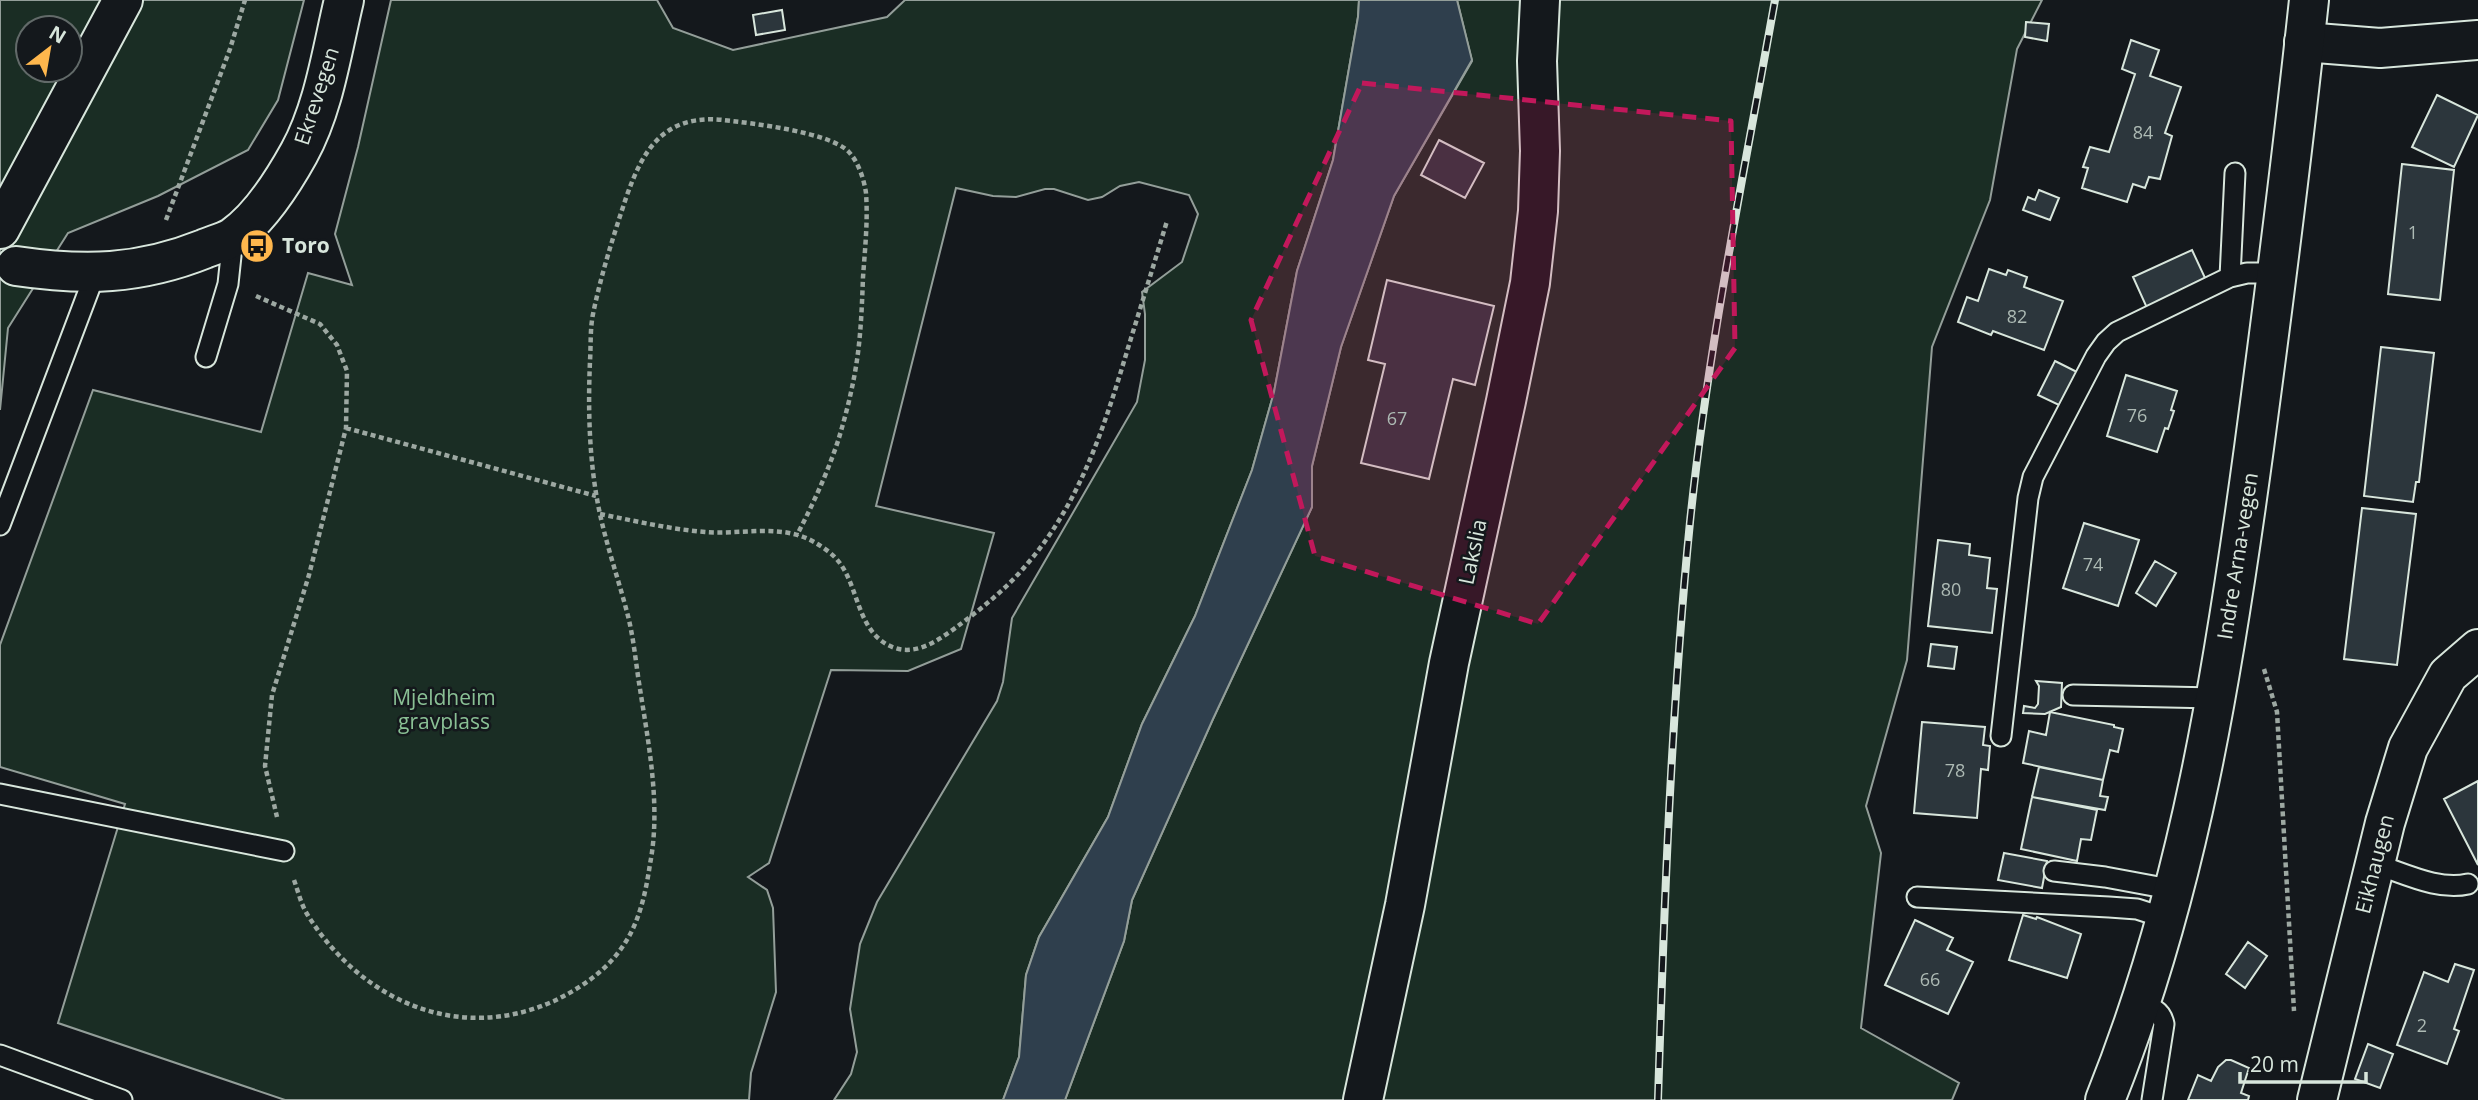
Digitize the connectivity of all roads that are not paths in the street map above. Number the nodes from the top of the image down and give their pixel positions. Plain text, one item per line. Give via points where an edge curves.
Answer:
1 (123, 0) edge
2 (344, 0) edge
3 (1540, 0) edge
4 (2309, 0) edge
5 (2478, 40) edge
6 (2304, 42) junction
7 (2235, 173) dead end
8 (0, 229) edge
9 (233, 237) junction
10 (16, 266) dead end
11 (2277, 273) junction
12 (95, 274) junction
13 (2230, 277) junction
14 (206, 356) dead end
15 (0, 525) edge
16 (2478, 649) edge
17 (2073, 695) dead end
18 (2215, 698) junction
19 (2001, 737) dead end
20 (0, 794) edge
21 (284, 851) road end
22 (2375, 864) junction
23 (2054, 871) dead end
24 (2468, 884) dead end
25 (1917, 897) dead end
26 (2171, 905) junction
27 (2140, 1004) junction
28 (0, 1055) edge
29 (122, 1100) edge
30 (1363, 1100) edge
31 (2105, 1100) edge
32 (2152, 1100) edge
33 (2317, 1100) edge

1 - 8 main road
2 - 9 main road, Ekrevegen via 323,93 300,152 270,199
3 - 30 main road, Lakslia via 1538,211 1530,283
4 - 6 main road, Indre Arna-vegen
5 - 6 main road via 2380,48
6 - 11 main road, Indre Arna-vegen
7 - 13 lane
9 - 12 main road, Ekrevegen via 153,265
9 - 14 lane via 228,285
10 - 12 main road, Ekrevegen
11 - 13 lane
11 - 18 main road, Indre Arna-vegen via 2236,579
12 - 15 lane
13 - 19 lane via 2117,332 2106,342 2040,459 2028,498
16 - 22 main road, Eikhaugen via 2448,675 2408,748
17 - 18 lane
18 - 26 main road, Indre Arna-vegen
20 - 21 lane
22 - 24 lane via 2442,885
22 - 33 main road, Eikhaugen
23 - 26 lane via 2105,877
25 - 26 lane via 2137,909
26 - 27 main road, Indre Arna-vegen
27 - 31 main road, Indre Arna-vegen
27 - 32 lane via 2156,1009 2164,1024
28 - 29 lane

